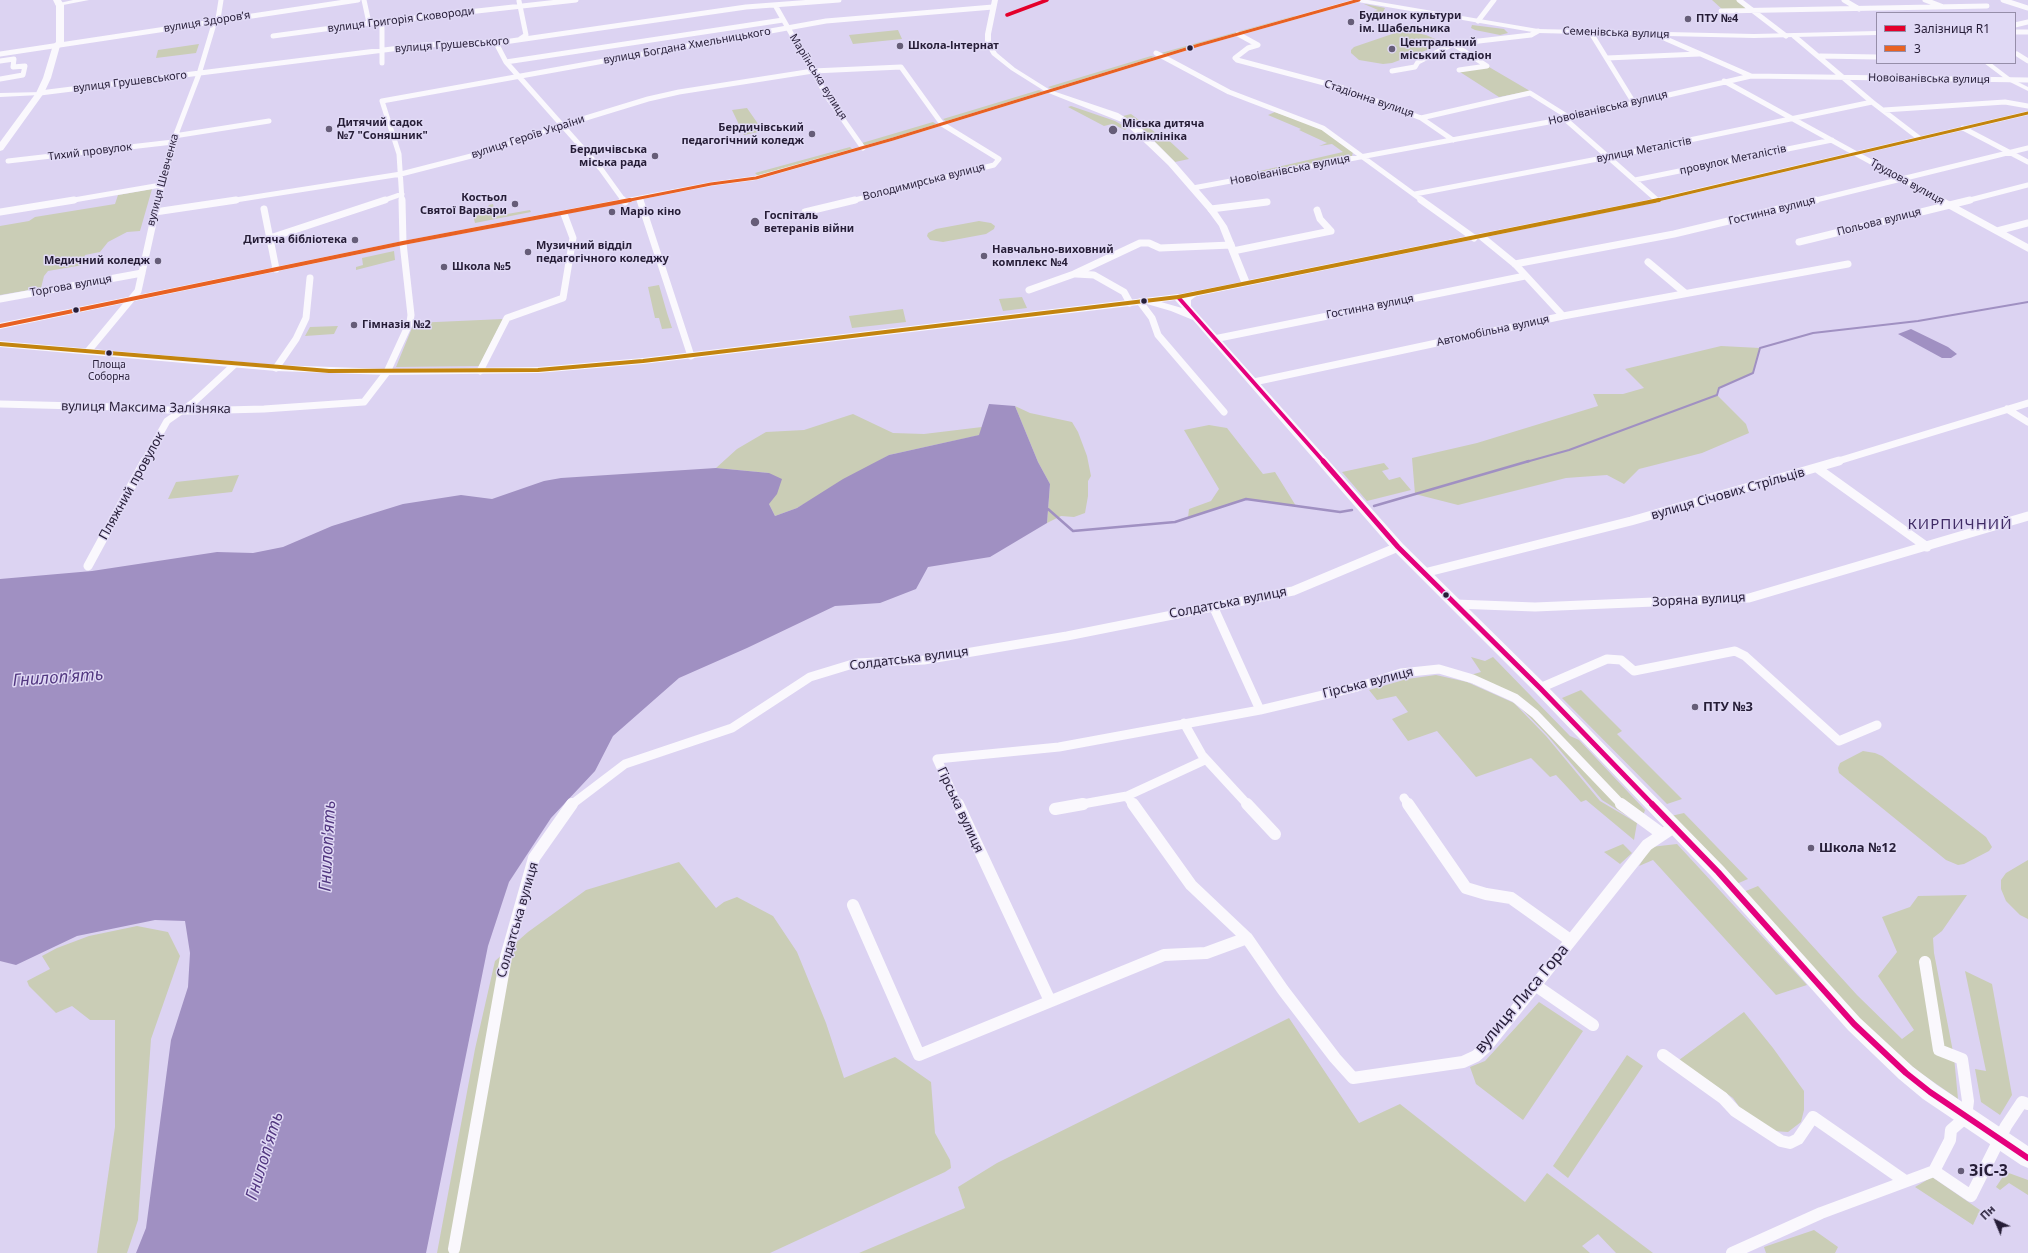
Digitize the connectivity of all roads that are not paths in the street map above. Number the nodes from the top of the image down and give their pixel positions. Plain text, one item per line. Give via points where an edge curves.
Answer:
1 (86, 0) edge
2 (221, 0) edge
3 (358, 0) edge
4 (364, 0) edge
5 (518, 0) edge
6 (576, 0) edge
7 (839, 0) edge
8 (1358, 0) edge
9 (1494, 0) edge
10 (1739, 0) edge
11 (1844, 0) edge
12 (1925, 0) edge
13 (2003, 0) edge
14 (57, 2) edge
15 (994, 4) edge
16 (775, 5) junction
17 (521, 6) junction
18 (1987, 6) dead end
19 (1945, 8) junction
20 (2028, 8) edge
21 (1859, 9) junction
22 (1319, 11) junction
23 (1721, 11) dead end
24 (1753, 11) junction
25 (1954, 12) edge
26 (783, 20) junction
27 (216, 21) junction
28 (1478, 21) junction
29 (382, 22) junction
30 (2028, 22) edge
31 (369, 23) junction
32 (2016, 25) edge
33 (787, 27) junction
34 (1538, 31) junction
35 (2016, 32) edge
36 (2028, 32) edge
37 (1591, 33) junction
38 (1876, 33) edge
39 (1238, 34) junction
40 (1657, 35) junction
41 (273, 36) dead end
42 (1786, 36) junction
43 (1794, 36) junction
44 (520, 39) junction
45 (496, 43) junction
46 (1453, 44) junction
47 (57, 45) junction
48 (382, 50) junction
49 (2028, 53) edge
50 (0, 54) edge
51 (1703, 54) junction
52 (2016, 54) edge
53 (1159, 55) junction
54 (1820, 56) junction
55 (1876, 57) edge
56 (1607, 58) junction
57 (0, 61) edge
58 (2028, 61) edge
59 (506, 62) junction
60 (382, 63) dead end
61 (1988, 64) edge
62 (1459, 70) dead end
63 (813, 71) junction
64 (1392, 71) dead end
65 (199, 74) junction
66 (520, 76) junction
67 (1751, 76) junction
68 (1845, 77) junction
69 (0, 80) edge
70 (2010, 80) junction
71 (2028, 80) edge
72 (1724, 81) junction
73 (1045, 89) junction
74 (2028, 89) edge
75 (40, 92) junction
76 (0, 95) edge
77 (1872, 102) junction
78 (1634, 103) junction
79 (2028, 106) edge
80 (1884, 110) junction
81 (2028, 113) edge
82 (1421, 118) junction
83 (1568, 118) junction
84 (1795, 119) junction
85 (269, 121) dead end
86 (940, 122) junction
87 (564, 125) junction
88 (1963, 128) junction
89 (1919, 138) junction
90 (173, 139) junction
91 (1453, 140) junction
92 (1832, 140) junction
93 (861, 145) junction
94 (0, 148) edge
95 (2028, 148) edge
96 (2010, 152) junction
97 (1856, 154) junction
98 (1363, 156) junction
99 (1608, 157) junction
100 (8, 161) dead end
101 (2028, 162) edge
102 (401, 174) junction
103 (1902, 179) junction
104 (1635, 180) junction
105 (161, 185) junction
106 (2028, 185) edge
107 (1193, 188) junction
108 (402, 194) junction
109 (1415, 194) junction
110 (640, 198) junction
111 (1657, 200) junction
112 (625, 202) junction
113 (1267, 202) dead end
114 (1949, 205) junction
115 (264, 209) dead end
116 (1211, 209) junction
117 (1317, 210) dead end
118 (0, 212) edge
119 (155, 212) junction
120 (805, 212) dead end
121 (564, 214) junction
122 (2028, 223) edge
123 (1997, 231) junction
124 (1478, 237) junction
125 (270, 238) junction
126 (1799, 242) dead end
127 (403, 243) junction
128 (1232, 248) junction
129 (2028, 248) edge
130 (1648, 262) dead end
131 (1515, 264) junction
132 (1848, 264) dead end
133 (276, 269) junction
134 (142, 273) junction
135 (1074, 274) junction
136 (1525, 276) junction
137 (310, 278) dead end
138 (1246, 284) junction
139 (1029, 290) dead end
140 (1685, 293) junction
141 (1194, 294) junction
142 (1173, 297) junction
143 (134, 298) junction
144 (0, 299) edge
145 (1135, 302) junction
146 (1186, 306) junction
147 (1175, 309) junction
148 (1563, 316) junction
149 (1199, 321) junction
150 (0, 326) edge
151 (1214, 339) junction
152 (0, 344) edge
153 (89, 350) junction
154 (691, 356) junction
155 (234, 365) junction
156 (276, 368) junction
157 (480, 371) junction
158 (387, 372) junction
159 (1254, 382) junction
160 (2028, 403) edge
161 (0, 404) edge
162 (2007, 409) junction
163 (181, 411) junction
164 (1224, 412) dead end
165 (2028, 422) edge
166 (1817, 468) junction
167 (2028, 516) edge
168 (1398, 547) junction
169 (1927, 548) junction
170 (88, 566) dead end
171 (1424, 573) junction
172 (1455, 604) junction
173 (1213, 606) junction
174 (1540, 688) junction
175 (1260, 710) junction
176 (1184, 723) junction
177 (1876, 725) dead end
178 (1205, 760) junction
179 (1128, 796) junction
180 (1404, 798) dead end
181 (1055, 809) dead end
182 (1668, 830) junction
183 (1275, 834) dead end
184 (853, 905) dead end
185 (1246, 938) junction
186 (1570, 940) junction
187 (1925, 962) dead end
188 (1535, 985) junction
189 (1050, 1001) junction
190 (1593, 1026) dead end
191 (1663, 1055) dead end
192 (2028, 1104) edge
193 (1966, 1117) junction
194 (1998, 1139) junction
195 (2028, 1158) edge
196 (1934, 1171) junction
197 (1904, 1181) junction
198 (454, 1249) dead end
199 (1732, 1253) edge

1 - 14 main road
2 - 27 street, вулиця Шевченка
3 - 27 street, вулиця Здоровʼя
4 - 31 street
5 - 17 street
6 - 17 street, вулиця Григорія Сковороди
7 - 16 street, вулиця Грушевського
8 - 22 street
8 - 28 street, Семенівська вулиця
9 - 28 street
10 - 24 street
11 - 21 street
12 - 19 street
13 - 20 street
14 - 47 main road
15 - 33 street, вулиця Богдана Хмельницького
15 - 73 main road via 988,34 990,48 1003,62
16 - 26 street, Маріїнська вулиця
16 - 44 street, вулиця Грушевського
17 - 29 street, вулиця Григорія Сковороди
17 - 44 street via 526,35
18 - 19 street
19 - 21 street
19 - 25 street
21 - 24 street
22 - 39 street
22 - 53 street via 1272,20
23 - 24 street
24 - 42 street
26 - 33 street, Маріїнська вулиця
26 - 59 street
27 - 47 street, вулиця Здоровʼя
27 - 65 street, вулиця Шевченка
28 - 34 street, Семенівська вулиця
29 - 31 street, вулиця Григорія Сковороди
29 - 48 street
30 - 32 street
31 - 41 street, вулиця Григорія Сковороди
33 - 63 street, Маріїнська вулиця
33 - 66 street, вулиця Богдана Хмельницького
34 - 37 street, Семенівська вулиця
34 - 46 street via 1531,35
35 - 36 street
37 - 40 street, Семенівська вулиця
37 - 56 street
38 - 43 street, Семенівська вулиця
39 - 53 street
39 - 82 street, Стадіонна вулиця via 1258,44 1248,48 1235,58 1237,60 1343,88
40 - 42 street, Семенівська вулиця
40 - 51 street
42 - 43 street, Семенівська вулиця
43 - 54 street
44 - 45 street, вулиця Грушевського
45 - 48 street, вулиця Грушевського via 424,45
45 - 59 street
46 - 62 street via 1487,66
46 - 64 street via 1418,62 1415,67
47 - 50 street, вулиця Здоровʼя
47 - 75 main road
48 - 60 street
48 - 65 street, вулиця Грушевського
49 - 52 street
51 - 56 street
51 - 67 street
52 - 58 street
53 - 73 street
53 - 98 street via 1227,91 1323,128
54 - 55 street
54 - 68 street
56 - 78 street
57 - 69 street via 14,59 13,67 25,66 23,75
59 - 66 street
61 - 70 street
63 - 86 street, вулиця Героїв України via 901,67
63 - 87 street, вулиця Героїв України via 679,92
63 - 93 street, Маріїнська вулиця via 828,98
65 - 75 street, вулиця Грушевського
65 - 90 street, вулиця Шевченка
66 - 87 street
66 - 102 street, вулиця Богдана Хмельницького via 382,101 399,154
67 - 68 street, Новоіванівська вулиця
67 - 72 street, Новоіванівська вулиця
68 - 70 street, Новоіванівська вулиця
68 - 77 street
70 - 71 street, Новоіванівська вулиця
70 - 74 street
72 - 78 street, Новоіванівська вулиця
72 - 84 street, Трудова вулиця
73 - 86 street
73 - 107 main road via 1127,121
75 - 76 main road
75 - 94 main road
77 - 80 street
77 - 84 street, вулиця Металістів
78 - 83 street, Новоіванівська вулиця
79 - 80 street via 2005,102
80 - 89 street
81 - 88 main road
82 - 83 street, Стадіонна вулиця via 1526,93 1534,94
82 - 91 street
83 - 91 street, Новоіванівська вулиця
83 - 99 street, Стадіонна вулиця
84 - 92 street, Трудова вулиця
84 - 99 street, вулиця Металістів
85 - 90 street
86 - 93 street
86 - 120 street, Володимирська вулиця via 999,159 998,162
87 - 102 street, вулиця Героїв України via 479,154
87 - 112 street via 602,169
88 - 89 main road
88 - 96 street
89 - 97 main road
90 - 100 street, Тихий провулок
90 - 105 street, вулиця Шевченка
91 - 98 street, Новоіванівська вулиця
92 - 97 street, Трудова вулиця
92 - 104 street, провулок Металістів
93 - 110 street via 756,178
95 - 96 street, Гостинна вулиця
96 - 101 street
96 - 103 street, Гостинна вулиця
97 - 103 street, Трудова вулиця
97 - 111 main road
98 - 107 street, Новоіванівська вулиця
98 - 109 street
99 - 104 street, Стадіонна вулиця
99 - 109 street, вулиця Металістів
102 - 108 street
102 - 119 street, вулиця Героїв України
103 - 114 street, Трудова вулиця
103 - 131 street, Гостинна вулиця via 1674,234
104 - 111 street, Стадіонна вулиця
105 - 118 street
105 - 119 street, вулиця Шевченка
106 - 114 street, Польова вулиця
107 - 116 main road
108 - 125 street
108 - 127 street
109 - 124 street
110 - 112 street
110 - 154 street
111 - 124 main road
112 - 121 street
113 - 116 street
114 - 123 street, Трудова вулиця
114 - 126 street, Польова вулиця
115 - 125 street
116 - 128 main road via 1223,226
117 - 128 street via 1320,219 1330,229 1329,232
119 - 134 street, вулиця Шевченка
121 - 127 street
121 - 157 street via 573,238 564,298 508,318
122 - 123 street
123 - 129 street, Трудова вулиця
124 - 131 street
124 - 138 main road
125 - 133 street
127 - 133 street
127 - 158 street via 411,315
128 - 135 street via 1198,245 1160,248 1140,243
128 - 138 main road
130 - 140 street
131 - 136 street
132 - 140 street, Автомобільна вулиця
133 - 143 street
134 - 143 street, вулиця Шевченка
134 - 144 street, Торгова вулиця
135 - 139 street
135 - 145 street via 1094,275 1124,292
136 - 148 street
136 - 151 street, Гостинна вулиця
137 - 156 street via 306,318 296,339
138 - 141 main road
140 - 148 street, Автомобільна вулиця
141 - 142 main road
141 - 146 main road via 1186,299
142 - 145 main road
142 - 146 main road
142 - 147 main road via 1164,301
143 - 150 street
143 - 153 street, вулиця Шевченка
145 - 147 main road
145 - 154 main road
145 - 164 street via 1152,318 1158,334
146 - 149 main road
147 - 149 main road
148 - 159 street, Автомобільна вулиця
149 - 151 main road
151 - 159 main road
152 - 153 main road
153 - 155 main road
154 - 157 main road via 600,366
155 - 156 main road
155 - 163 street, Пляжний провулок
156 - 158 main road
157 - 158 main road
158 - 163 street, вулиця Максима Залізняка via 364,402 264,409
159 - 168 main road
160 - 162 street, вулиця Січових Стрільців
161 - 163 street, вулиця Максима Залізняка
162 - 165 street
162 - 166 street, вулиця Січових Стрільців
163 - 170 street, Пляжний провулок via 167,421
166 - 169 street
166 - 171 street, вулиця Січових Стрільців via 1631,521
167 - 169 street, Зоряна вулиця
168 - 171 main road
168 - 173 street, Солдатська вулиця via 1293,590
169 - 172 street, Зоряна вулиця via 1749,598 1535,607
171 - 172 main road
172 - 174 main road
173 - 175 street
173 - 198 street, Солдатська вулиця via 1067,636 924,660 856,663 810,677 732,728 625,764 574,802 534,858 506,957
174 - 177 street via 1607,659 1621,660 1634,672 1735,651 1745,656 1839,741
174 - 182 main road
175 - 176 street, Гірська вулиця
175 - 182 street, Гірська вулиця via 1417,670 1438,669 1473,679 1516,698 1535,714 1627,810
176 - 178 street
176 - 189 street, Гірська вулиця via 1059,747 936,759
178 - 179 street
178 - 183 street
179 - 181 street
179 - 185 street via 1191,885
180 - 186 street via 1466,888 1516,901
182 - 186 street, вулиця Лиса Гора via 1646,845
182 - 193 main road via 1718,872 1819,986 1878,1047 1906,1073
184 - 189 street via 919,1056
185 - 188 street, вулиця Лиса Гора via 1335,1058 1353,1078 1463,1062 1476,1056 1487,1046
185 - 189 street via 1206,953 1164,955
186 - 188 street, вулиця Лиса Гора
187 - 193 street via 1939,1050 1962,1059 1968,1101
188 - 190 street
191 - 197 street via 1723,1098 1734,1110 1781,1141 1790,1143 1798,1139 1813,1117
192 - 194 street via 2022,1102
193 - 194 main road
193 - 196 street via 1951,1130 1950,1140
194 - 195 main road
194 - 196 street via 1971,1196
196 - 197 street
197 - 199 street via 1820,1213

